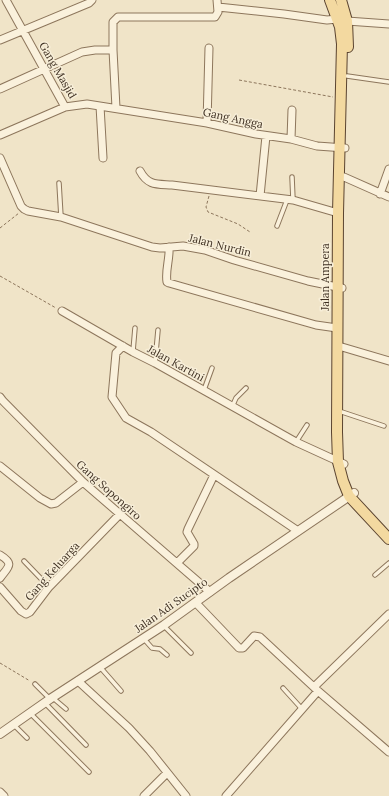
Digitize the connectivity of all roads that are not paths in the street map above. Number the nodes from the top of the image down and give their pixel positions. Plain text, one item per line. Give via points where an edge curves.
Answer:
1 (6, 0) edge
2 (92, 0) edge
3 (330, 0) edge
4 (341, 0) edge
5 (218, 4) edge
6 (342, 20) junction
7 (389, 24) edge
8 (23, 30) junction
9 (0, 40) edge
10 (209, 48) dead end
11 (113, 50) junction
12 (43, 69) junction
13 (346, 76) junction
14 (389, 82) edge
15 (0, 89) edge
16 (100, 106) junction
17 (65, 108) junction
18 (116, 108) junction
19 (292, 110) dead end
20 (207, 123) junction
21 (0, 135) edge
22 (266, 136) junction
23 (291, 139) junction
24 (342, 148) junction
25 (0, 158) edge
26 (103, 158) dead end
27 (389, 168) edge
28 (140, 171) dead end
29 (292, 177) dead end
30 (344, 177) junction
31 (59, 182) dead end
32 (380, 194) junction
33 (260, 196) junction
34 (389, 197) edge
35 (290, 200) junction
36 (338, 213) junction
37 (60, 217) junction
38 (277, 226) dead end
39 (169, 247) junction
40 (340, 288) junction
41 (62, 311) road end
42 (135, 328) dead end
43 (337, 328) junction
44 (158, 330) dead end
45 (123, 346) junction
46 (342, 347) junction
47 (133, 352) junction
48 (389, 361) edge
49 (155, 363) junction
50 (212, 368) dead end
51 (246, 388) dead end
52 (204, 391) junction
53 (0, 397) edge
54 (232, 407) junction
55 (342, 412) junction
56 (307, 425) dead end
57 (384, 426) dead end
58 (296, 442) junction
59 (341, 463) junction
60 (0, 466) edge
61 (214, 475) junction
62 (83, 482) junction
63 (352, 495) junction
64 (119, 515) junction
65 (298, 531) junction
66 (389, 531) edge
67 (389, 539) edge
68 (0, 555) edge
69 (24, 561) dead end
70 (177, 563) junction
71 (389, 563) edge
72 (375, 575) dead end
73 (0, 578) edge
74 (0, 587) edge
75 (49, 587) junction
76 (210, 592) junction
77 (196, 603) junction
78 (389, 614) edge
79 (164, 625) junction
80 (143, 638) junction
81 (191, 653) dead end
82 (167, 655) dead end
83 (100, 666) junction
84 (78, 681) junction
85 (35, 684) road end
86 (283, 688) dead end
87 (316, 689) junction
88 (121, 691) dead end
89 (50, 700) junction
90 (66, 709) dead end
91 (303, 709) junction
92 (31, 714) junction
93 (14, 725) junction
94 (0, 734) edge
95 (27, 738) dead end
96 (86, 745) dead end
97 (388, 749) edge
98 (89, 772) dead end
99 (167, 773) junction
100 (0, 792) edge
101 (4, 796) edge
102 (144, 796) edge
103 (186, 796) edge
104 (226, 796) edge

1 - 8 street, Gang Masjid
2 - 8 street
3 - 6 main road, Jalan Ampera
4 - 6 main road, Jalan Ampera
5 - 6 street via 326,20
5 - 11 street via 216,17 118,16 114,22
6 - 7 street
6 - 13 main road, Jalan Ampera via 348,42
6 - 24 main road, Jalan Ampera
8 - 9 street
8 - 12 street, Gang Masjid
10 - 20 street
11 - 12 street via 82,52
11 - 18 street
12 - 15 street
12 - 17 street, Gang Masjid
13 - 14 lane
13 - 24 main road, Jalan Ampera
16 - 17 street, Gang Masjid via 88,104
16 - 18 street, Gang Masjid
16 - 26 street
17 - 21 street
18 - 20 street, Gang Angga
19 - 23 street
20 - 22 street, Gang Angga
22 - 23 street, Gang Angga
22 - 33 street
23 - 24 street, Gang Angga via 317,146
24 - 30 main road, Jalan Ampera
24 - 36 main road, Jalan Ampera
25 - 37 street, Jalan Nurdin via 24,209
27 - 32 street
28 - 33 street via 149,182
29 - 35 lane
30 - 32 street
30 - 40 main road, Jalan Ampera
31 - 37 lane
32 - 34 street
33 - 35 street
35 - 36 street
35 - 38 lane
36 - 40 main road, Jalan Ampera
37 - 39 street, Jalan Nurdin via 152,247
39 - 40 street, Jalan Nurdin via 183,246 205,250
39 - 43 street via 167,282 316,325
40 - 43 main road, Jalan Ampera
40 - 46 main road, Jalan Ampera
41 - 45 street, Jalan Kartini
42 - 47 lane
43 - 59 main road, Jalan Ampera via 337,432
44 - 49 lane
45 - 47 street, Jalan Kartini
45 - 61 street via 115,355 112,393 113,399 126,418
46 - 48 street
46 - 55 main road, Jalan Ampera
47 - 49 street, Jalan Kartini
49 - 52 street, Jalan Kartini
50 - 52 lane
51 - 54 lane via 236,398
52 - 54 street, Jalan Kartini
53 - 62 street, Gang Sopongiro
54 - 58 street, Jalan Kartini
55 - 57 lane
55 - 59 main road, Jalan Ampera
56 - 58 lane
58 - 59 street, Jalan Kartini
59 - 63 main road, Jalan Ampera
60 - 62 street via 51,504 56,503
61 - 65 street
61 - 70 street via 187,532 194,546
62 - 64 street, Gang Sopongiro
63 - 65 street, Jalan Adi Sucipto
63 - 66 main road, Jalan Ampera
63 - 67 main road, Jalan Ampera
64 - 70 street, Gang Sopongiro
64 - 75 street, Gang Keluarga
65 - 76 street, Jalan Adi Sucipto
68 - 73 street via 9,562 7,570
69 - 75 lane
70 - 76 street, Gang Sopongiro
71 - 72 lane
74 - 75 street, Gang Keluarga via 26,614
76 - 77 street, Jalan Adi Sucipto
77 - 79 street, Jalan Adi Sucipto
77 - 87 street via 239,648 243,648 254,636 260,637
78 - 87 street
79 - 80 street, Jalan Adi Sucipto
79 - 81 lane
80 - 82 lane via 152,648 160,649
80 - 83 street, Jalan Adi Sucipto
83 - 84 street, Jalan Adi Sucipto
83 - 88 lane
84 - 89 street, Jalan Adi Sucipto
84 - 99 street via 129,728
85 - 89 lane
86 - 91 lane
87 - 91 street
87 - 97 street
89 - 90 lane
89 - 92 street, Jalan Adi Sucipto
89 - 96 lane
91 - 104 street
92 - 93 street, Jalan Adi Sucipto
92 - 98 lane
93 - 94 street, Jalan Adi Sucipto
93 - 95 lane
99 - 102 street
99 - 103 street
100 - 101 street

